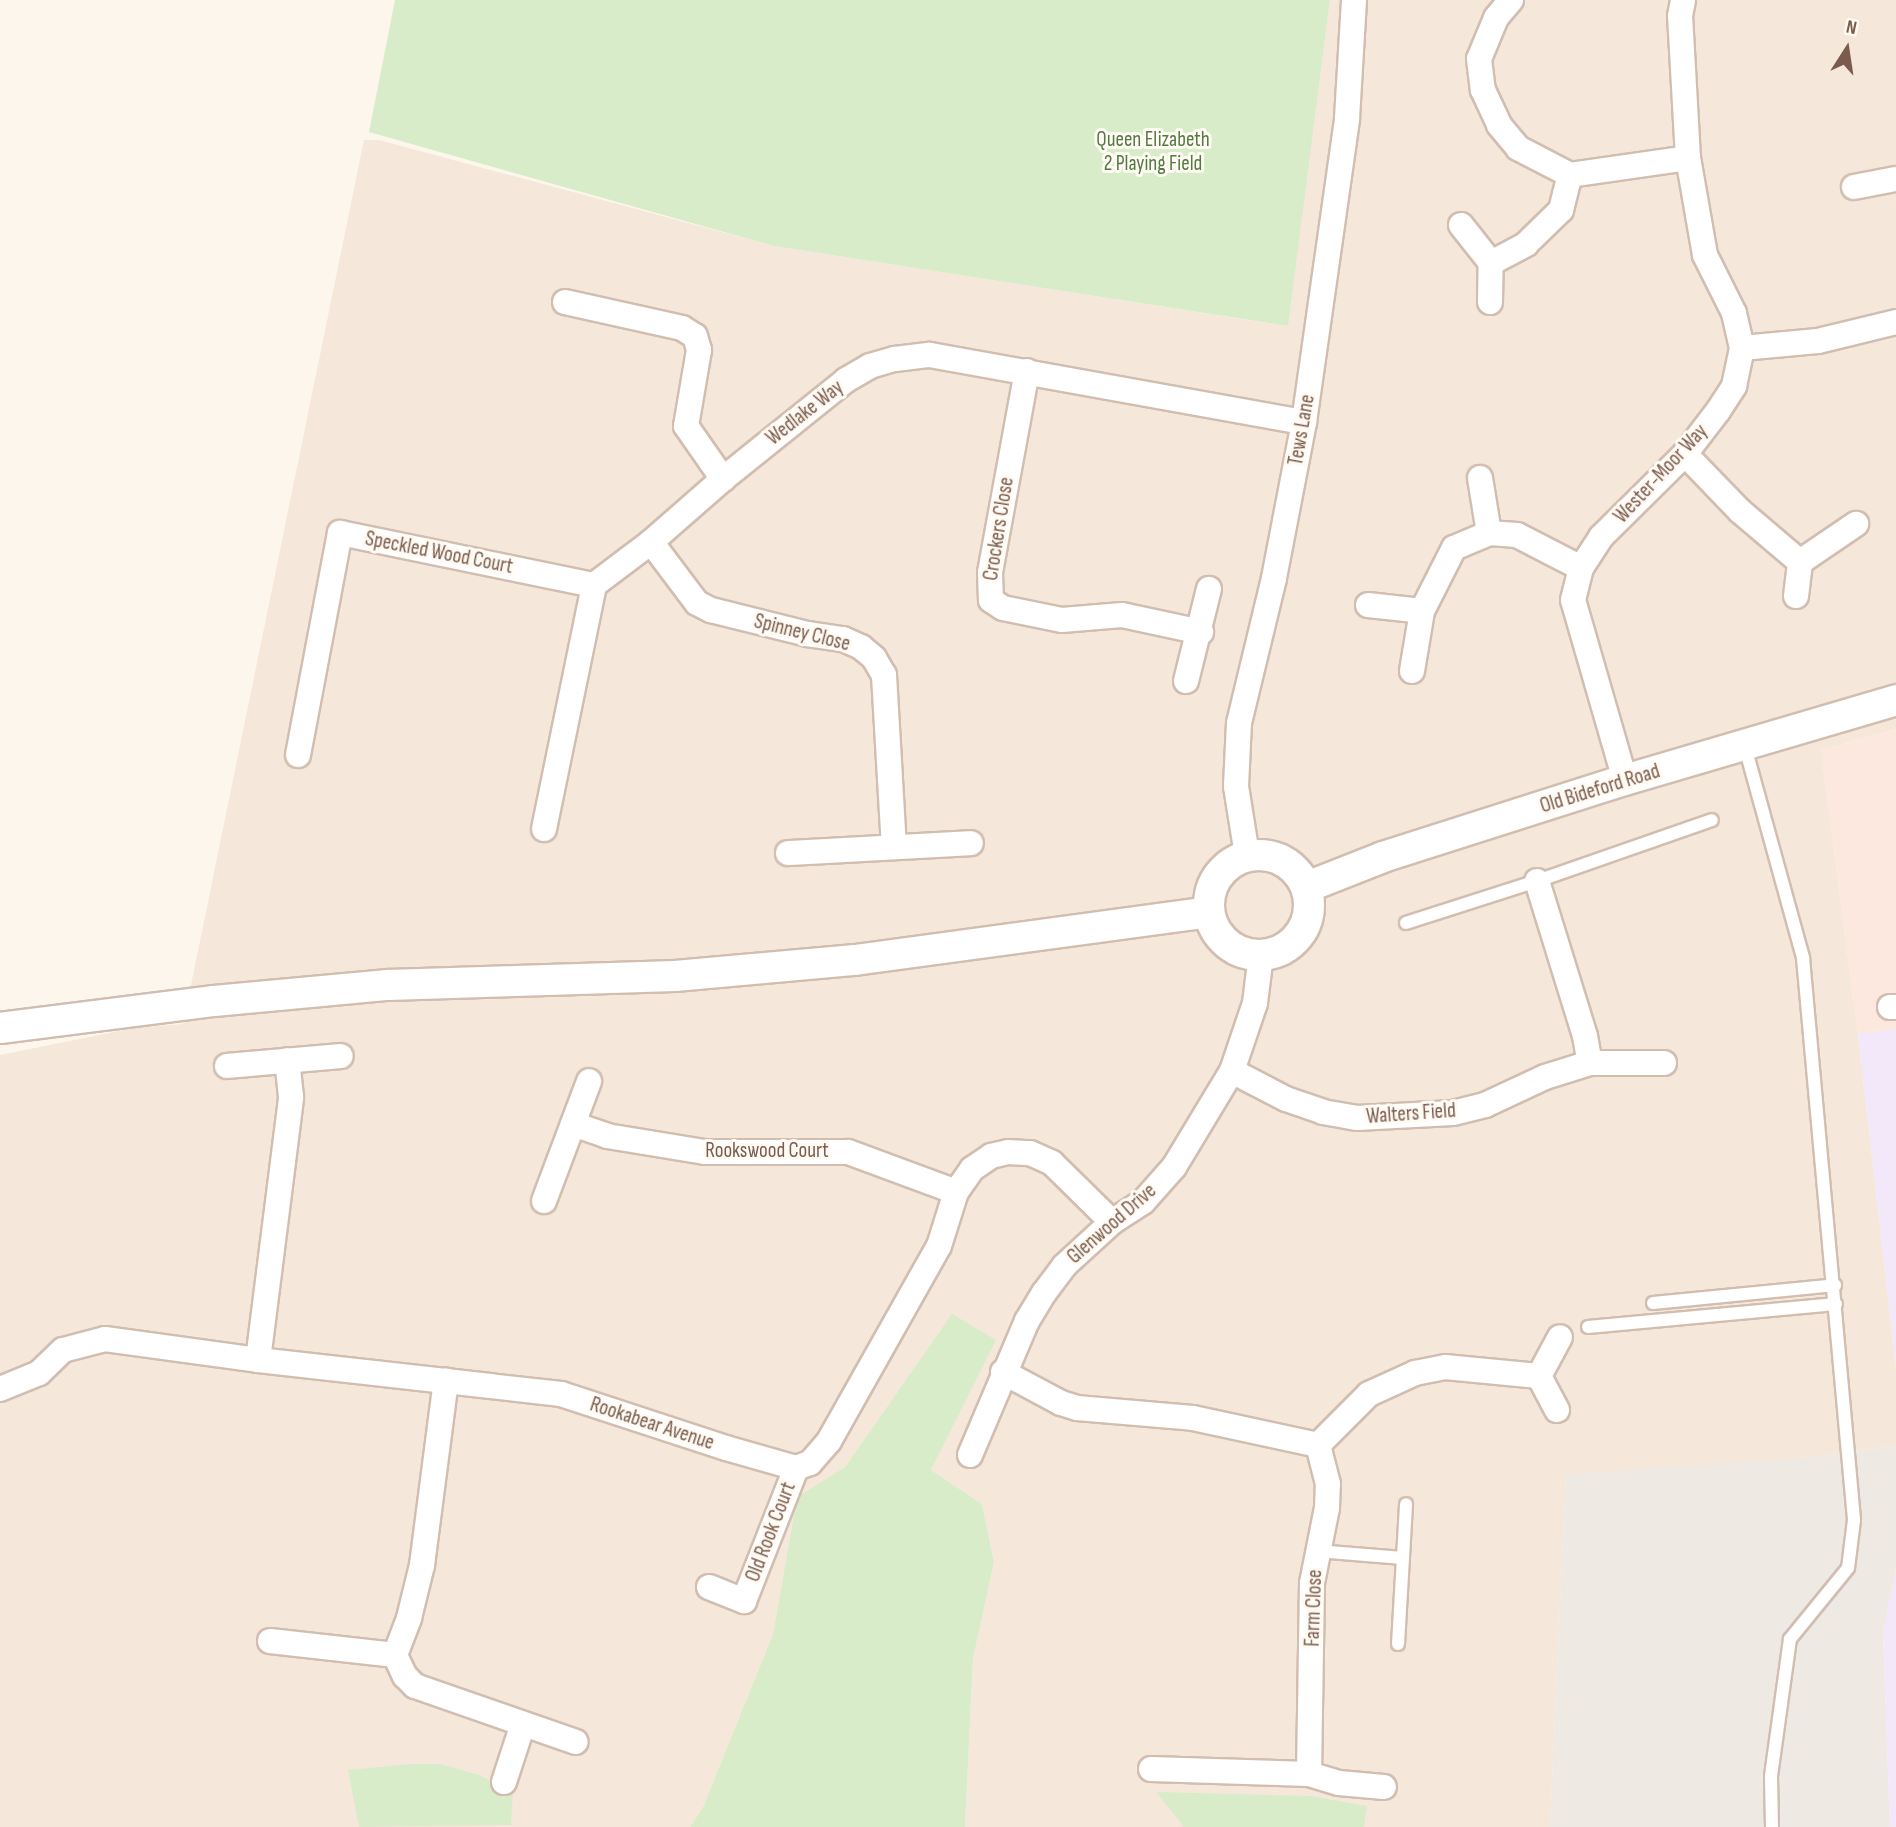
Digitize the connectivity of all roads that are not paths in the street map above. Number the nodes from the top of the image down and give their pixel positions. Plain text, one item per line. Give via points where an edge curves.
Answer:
1 (1354, 0) edge
2 (1511, 0) edge
3 (1684, 0) edge
4 (1688, 158) junction
5 (1570, 175) junction
6 (1896, 179) edge
7 (1854, 187) dead end
8 (1461, 225) dead end
9 (1491, 263) junction
10 (565, 302) dead end
11 (1490, 302) dead end
12 (1896, 321) edge
13 (1742, 348) junction
14 (1027, 371) junction
15 (1304, 422) junction
16 (1685, 454) junction
17 (1480, 478) dead end
18 (723, 479) junction
19 (1856, 524) dead end
20 (1489, 533) junction
21 (651, 542) junction
22 (1800, 562) junction
23 (1581, 568) junction
24 (594, 585) junction
25 (1209, 589) dead end
26 (1796, 596) dead end
27 (1368, 605) dead end
28 (1422, 611) junction
29 (1200, 632) junction
30 (1412, 671) dead end
31 (1186, 681) dead end
32 (1896, 700) edge
33 (1745, 747) junction
34 (298, 755) dead end
35 (1625, 780) junction
36 (1712, 820) dead end
37 (544, 829) dead end
38 (971, 843) dead end
39 (894, 847) junction
40 (788, 853) dead end
41 (1247, 855) junction
42 (1537, 881) junction
43 (1307, 887) junction
44 (1209, 912) junction
45 (1406, 923) dead end
46 (1261, 955) junction
47 (0, 1028) edge
48 (341, 1056) dead end
49 (287, 1060) junction
50 (1590, 1063) junction
51 (1664, 1063) dead end
52 (227, 1066) dead end
53 (1233, 1071) junction
54 (589, 1081) dead end
55 (573, 1124) junction
56 (956, 1192) junction
57 (544, 1201) dead end
58 (1112, 1222) junction
59 (1835, 1285) junction
60 (1653, 1303) dead end
61 (1836, 1304) junction
62 (1588, 1327) dead end
63 (1560, 1337) dead end
64 (258, 1360) junction
65 (1003, 1372) junction
66 (1539, 1376) junction
67 (446, 1381) junction
68 (0, 1389) edge
69 (1557, 1410) dead end
70 (1318, 1445) junction
71 (970, 1455) dead end
72 (796, 1468) junction
73 (1406, 1504) dead end
74 (1317, 1551) junction
75 (1403, 1558) junction
76 (709, 1587) dead end
77 (270, 1641) dead end
78 (1398, 1644) dead end
79 (395, 1655) junction
80 (523, 1724) junction
81 (576, 1742) dead end
82 (1150, 1769) dead end
83 (1309, 1774) junction
84 (504, 1782) dead end
85 (1384, 1787) dead end
86 (1772, 1827) edge

1 - 15 street, Tews Lane via 1348,118
2 - 5 street via 1496,18 1479,59 1483,90 1499,125 1518,148
3 - 4 street, Wester-Moor Way via 1680,16
4 - 5 street
4 - 13 street, Wester-Moor Way via 1705,255 1734,313
5 - 9 street via 1561,211 1526,244
6 - 7 street
8 - 9 street
9 - 11 street
10 - 18 street via 682,328 695,336 699,350 686,426
12 - 13 street via 1818,341
13 - 16 street, Wester-Moor Way via 1734,386
14 - 15 street, Wedlake Way
14 - 18 street, Wedlake Way via 930,355 870,366 846,380
14 - 29 street, Crockers Close via 990,573 991,600 1003,608 1062,620 1122,615
15 - 41 street, Tews Lane via 1274,578 1239,723 1236,786
16 - 22 street via 1740,511
16 - 23 street, Wester-Moor Way via 1601,537
17 - 20 street
18 - 21 street, Wedlake Way
19 - 22 street
20 - 23 street via 1517,535
20 - 28 street via 1454,548
21 - 24 street, Wedlake Way
21 - 39 street, Spinney Close via 697,603 807,635 843,639 874,658 884,676
22 - 26 street
23 - 35 street, Wester-Moor Way via 1573,600
24 - 34 street, Speckled Wood Court via 340,533
24 - 37 street
25 - 29 street
27 - 28 street
28 - 30 street
29 - 31 street
32 - 33 street, Old Bideford Road
33 - 35 street, Old Bideford Road
33 - 59 lane via 1803,958
35 - 43 street, Old Bideford Road via 1383,857
36 - 42 lane
38 - 39 street
39 - 40 street
41 - 43 street via 1285,861
41 - 44 street via 1220,873 1211,891
42 - 45 lane
42 - 50 street
43 - 46 street via 1308,915 1296,940 1282,950
44 - 46 street via 1225,942 1244,953
44 - 47 street via 855,960 675,976 388,985
46 - 53 street, Glenwood Drive via 1255,1003
48 - 49 street
49 - 52 street
49 - 64 street via 290,1097
50 - 51 street, Walters Field
50 - 53 street, Walters Field via 1453,1113 1357,1118 1286,1098
53 - 58 street, Glenwood Drive via 1174,1167 1143,1202
54 - 55 street
55 - 56 street, Rookswood Court via 607,1136 705,1152 848,1152
55 - 57 street
56 - 58 street via 972,1169 991,1156 1030,1153 1052,1163
56 - 72 street via 939,1246 829,1441 810,1463
58 - 65 street, Glenwood Drive via 1064,1265 1027,1321
59 - 60 lane
59 - 61 lane
61 - 62 lane
61 - 86 lane via 1854,1520 1848,1568 1790,1639 1771,1776
63 - 66 street
64 - 67 street, Rookabear Avenue
64 - 68 street, Rookabear Avenue via 105,1339 63,1350 39,1373
65 - 70 street via 1077,1408 1193,1418
65 - 71 street, Glenwood Drive
66 - 69 street
66 - 70 street via 1445,1367 1415,1373 1369,1394
67 - 72 street, Rookabear Avenue via 561,1394
67 - 79 street via 422,1565
70 - 74 street, Farm Close via 1328,1484
72 - 76 street, Old Rook Court via 744,1601
73 - 75 lane
74 - 75 lane
74 - 83 street, Farm Close via 1312,1583
75 - 78 lane
77 - 79 street
79 - 80 street via 415,1686
80 - 81 street
80 - 84 street
82 - 83 street
83 - 85 street via 1339,1783

